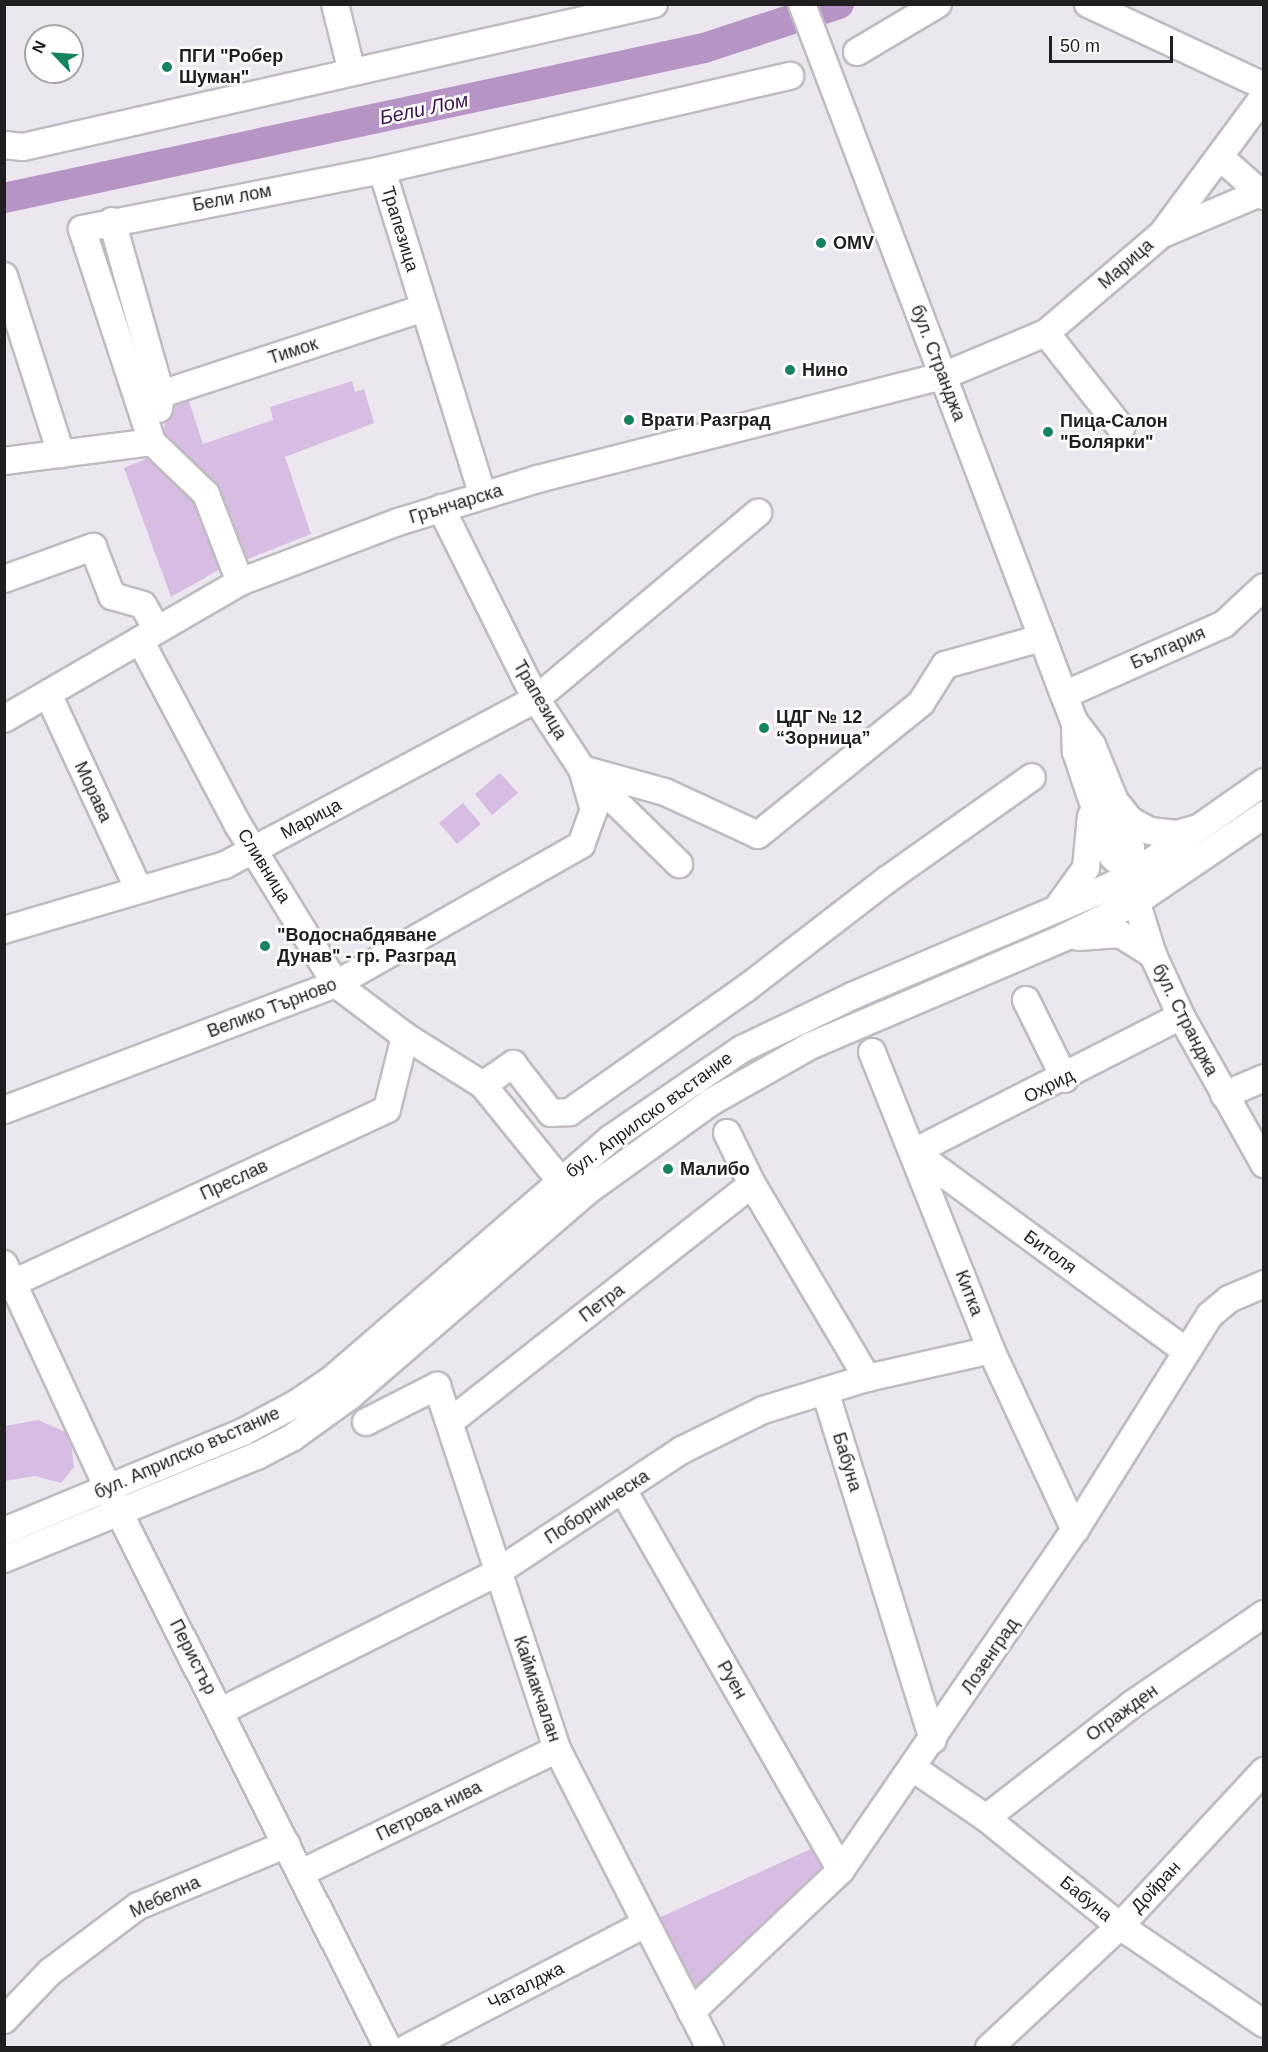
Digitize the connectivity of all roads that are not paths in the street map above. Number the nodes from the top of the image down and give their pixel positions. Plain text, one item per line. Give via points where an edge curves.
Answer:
1 (335, 4) edge
2 (654, 4) edge
3 (802, 4) edge
4 (938, 4) edge
5 (1088, 4) edge
6 (857, 52) dead end
7 (352, 72) junction
8 (790, 76) dead end
9 (1263, 86) edge
10 (1263, 96) edge
11 (4, 145) edge
12 (1220, 157) junction
13 (382, 170) junction
14 (1262, 195) edge
15 (112, 222) junction
16 (1162, 234) junction
17 (4, 276) edge
18 (424, 308) junction
19 (1046, 333) junction
20 (943, 376) junction
21 (161, 394) junction
22 (1121, 428) dead end
23 (152, 442) junction
24 (61, 453) junction
25 (4, 461) edge
26 (482, 494) junction
27 (441, 508) junction
28 (758, 513) dead end
29 (4, 579) edge
30 (240, 582) junction
31 (1263, 587) edge
32 (149, 635) junction
33 (1042, 638) junction
34 (48, 694) junction
35 (1064, 695) junction
36 (536, 699) junction
37 (4, 719) edge
38 (582, 769) junction
39 (1032, 777) dead end
40 (1263, 782) edge
41 (1102, 797) junction
42 (1263, 815) edge
43 (1198, 828) junction
44 (254, 849) junction
45 (679, 864) dead end
46 (1127, 872) junction
47 (139, 890) junction
48 (1137, 902) junction
49 (1047, 916) junction
50 (4, 930) edge
51 (1063, 938) junction
52 (1153, 954) junction
53 (336, 984) junction
54 (1026, 1000) dead end
55 (1181, 1016) junction
56 (405, 1036) junction
57 (872, 1052) dead end
58 (1065, 1078) junction
59 (1263, 1078) edge
60 (483, 1085) junction
61 (1224, 1095) junction
62 (4, 1110) edge
63 (727, 1133) dead end
64 (914, 1152) junction
65 (1263, 1164) edge
66 (560, 1179) junction
67 (752, 1184) junction
68 (9, 1273) edge
69 (1263, 1284) edge
70 (991, 1350) junction
71 (1186, 1351) junction
72 (867, 1378) junction
73 (825, 1391) junction
74 (451, 1421) junction
75 (366, 1422) dead end
76 (108, 1486) junction
77 (623, 1490) junction
78 (119, 1512) junction
79 (1075, 1530) junction
80 (4, 1531) edge
81 (4, 1559) edge
82 (496, 1573) junction
83 (1263, 1614) edge
84 (221, 1711) junction
85 (933, 1740) junction
86 (558, 1749) junction
87 (913, 1768) junction
88 (1263, 1770) edge
89 (986, 1818) junction
90 (287, 1844) junction
91 (841, 1870) junction
92 (301, 1873) junction
93 (645, 1924) junction
94 (1120, 1926) junction
95 (691, 2013) junction
96 (4, 2020) edge
97 (1263, 2024) edge
98 (388, 2048) edge
99 (407, 2048) edge
100 (710, 2048) edge
101 (989, 2048) edge

1 - 7 street
2 - 7 street
3 - 20 street, бул. Странджа
4 - 6 street
5 - 9 street
7 - 11 street via 23,147
8 - 13 street, Бели лом
10 - 12 street, Марица
12 - 14 street
12 - 16 street, Марица
13 - 15 street, Бели лом
13 - 18 street, Трапезица
14 - 16 street
15 - 21 street
15 - 23 street, Бели лом via 82,229
16 - 19 street, Марица
17 - 24 street
18 - 21 street, Тимок
18 - 26 street, Трапезица
19 - 20 street, Марица
19 - 22 street
20 - 26 street, Грънчарска
20 - 33 street, бул. Странджа
21 - 23 street
23 - 24 street
23 - 30 street via 206,494
24 - 25 street
26 - 27 street, Грънчарска
27 - 30 street, Грънчарска
27 - 36 street, Трапезица
28 - 36 street, Марица
29 - 32 street, Сливница via 93,547 112,596 143,605
30 - 32 street, Грънчарска
31 - 35 street, България via 1224,624
32 - 34 street, Грънчарска
32 - 44 street, Сливница
33 - 35 street, бул. Странджа
33 - 38 street via 945,665 921,703 758,835 665,792
34 - 37 street, Грънчарска
34 - 47 street, Морава
35 - 41 street, бул. Странджа via 1074,721 1092,745
36 - 38 street, Трапезица
36 - 44 street, Марица
38 - 45 street, Трапезица
38 - 53 street, Велико Търново via 594,810 581,844
39 - 60 street via 888,879 745,989 570,1112 551,1113 513,1064
40 - 43 street, бул. Априлско въстание
41 - 43 street via 1150,831 1177,834
41 - 46 street, бул. Странджа via 1113,857
41 - 49 street via 1086,868 1071,894
42 - 48 street, бул. Априлско въстание
43 - 46 street, бул. Априлско въстание
44 - 47 street, Марица via 225,865
44 - 53 street, Сливница
46 - 48 street, бул. Странджа
46 - 49 street, бул. Априлско въстание
47 - 50 street, Марица
48 - 51 street, бул. Априлско въстание
48 - 52 street, бул. Странджа
49 - 66 street, бул. Априлско въстание via 852,996 742,1049 610,1139
51 - 52 street via 1120,934
51 - 78 street, бул. Априлско въстание via 810,1046 753,1076 590,1189 322,1419 257,1456
52 - 55 street, бул. Странджа
53 - 56 street, Сливница
53 - 62 street, Велико Търново
54 - 58 street
55 - 58 street, Охрид
55 - 61 street, бул. Странджа
56 - 60 street, Сливница
56 - 68 street, Преслав via 387,1109
57 - 64 street, Китка
58 - 64 street, Охрид
59 - 61 street
60 - 66 street, Сливница
61 - 65 street, бул. Странджа
63 - 67 street
64 - 70 street, Китка
64 - 71 street, Битоля
66 - 76 street, бул. Априлско въстание via 331,1380 243,1432
67 - 72 street
67 - 74 street, Петра
68 - 76 street, Перистър
69 - 71 street, Лозенград via 1222,1305
70 - 72 street, Поборническа
70 - 79 street, Китка
71 - 79 street, Лозенград
72 - 73 street, Поборническа
73 - 77 street, Поборническа via 763,1410 682,1450
73 - 85 street, Бабуна
74 - 75 street, Каймакчалан via 436,1386
74 - 82 street, Каймакчалан
76 - 78 street, Перистър
76 - 80 street, бул. Априлско въстание
77 - 82 street, Поборническа
77 - 91 street, Руен
78 - 81 street, бул. Априлско въстание
78 - 84 street, Перистър
79 - 85 street, Лозенград
82 - 84 street, Поборническа
82 - 86 street, Каймакчалан
83 - 89 street, Огражден via 1131,1705
84 - 90 street, Перистър
85 - 87 street, Лозенград
86 - 92 street, Петрова нива
86 - 93 street, Каймакчалан
87 - 89 street, Бабуна
87 - 91 street, Лозенград
88 - 94 street, Дойран
89 - 94 street, Бабуна
90 - 92 street, Перистър
90 - 96 street, Мебелна via 138,1906 50,1972
91 - 95 street, Лозенград
92 - 98 street, Перистър
93 - 95 street, Каймакчалан
93 - 99 street, Чаталджа
94 - 97 street, Бабуна
94 - 101 street, Дойран
95 - 100 street, Каймакчалан

